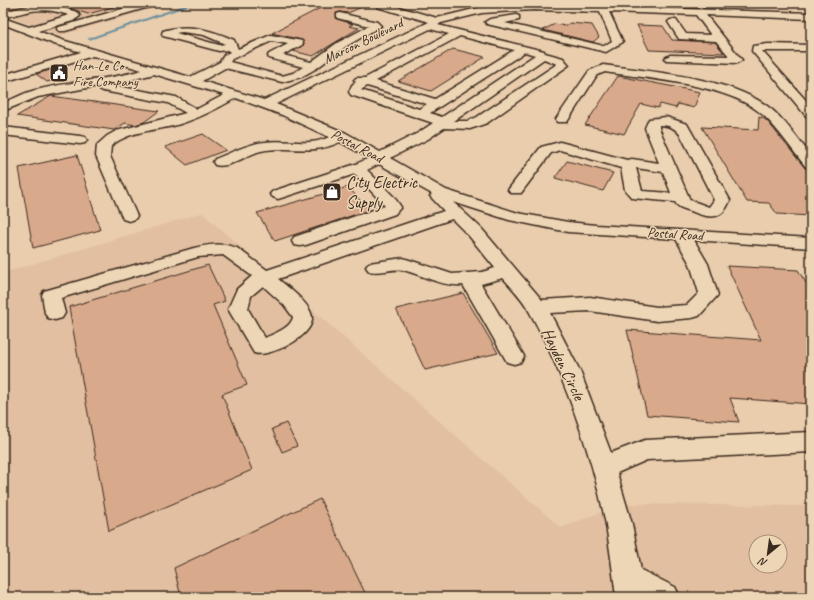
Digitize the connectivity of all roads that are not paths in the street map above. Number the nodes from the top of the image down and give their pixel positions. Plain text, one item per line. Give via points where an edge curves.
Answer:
1 (28, 3) edge
2 (153, 3) edge
3 (381, 3) edge
4 (514, 5) edge
5 (538, 5) edge
6 (555, 5) edge
7 (617, 6) edge
8 (642, 7) edge
9 (731, 8) edge
10 (3, 9) edge
11 (494, 9) junction
12 (603, 9) junction
13 (702, 9) edge
14 (802, 14) edge
15 (3, 15) edge
16 (340, 16) dead end
17 (526, 18) dead end
18 (506, 19) junction
19 (3, 22) edge
20 (431, 23) junction
21 (27, 31) junction
22 (713, 31) junction
23 (458, 33) junction
24 (40, 36) junction
25 (811, 48) edge
26 (523, 49) junction
27 (93, 52) junction
28 (62, 53) dead end
29 (231, 55) junction
30 (541, 55) junction
31 (273, 56) junction
32 (76, 57) junction
33 (114, 58) junction
34 (670, 58) dead end
35 (260, 62) junction
36 (92, 65) dead end
37 (313, 66) junction
38 (155, 70) junction
39 (246, 70) junction
40 (334, 71) junction
41 (301, 73) junction
42 (5, 81) edge
43 (192, 81) junction
44 (366, 82) junction
45 (99, 83) junction
46 (235, 94) junction
47 (436, 103) junction
48 (266, 104) junction
49 (3, 107) edge
50 (195, 113) junction
51 (420, 114) junction
52 (811, 114) edge
53 (562, 119) dead end
54 (442, 123) junction
55 (3, 131) edge
56 (341, 136) junction
57 (80, 140) dead end
58 (379, 158) junction
59 (220, 162) dead end
60 (811, 164) edge
61 (628, 165) junction
62 (361, 167) junction
63 (669, 169) junction
64 (425, 184) junction
65 (516, 190) dead end
66 (278, 194) dead end
67 (681, 198) junction
68 (456, 212) junction
69 (710, 213) junction
70 (129, 216) dead end
71 (682, 234) junction
72 (720, 238) junction
73 (300, 242) dead end
74 (811, 243) edge
75 (375, 267) dead end
76 (507, 270) junction
77 (470, 280) junction
78 (537, 307) junction
79 (55, 313) dead end
80 (514, 356) dead end
81 (811, 442) edge
82 (604, 467) junction
83 (630, 590) edge
84 (665, 597) edge

1 - 10 street
2 - 24 street
3 - 20 street via 380,5
4 - 5 street, Marcon Boulevard
4 - 11 street, Marcon Boulevard
5 - 6 street, Marcon Boulevard
6 - 12 street, Marcon Boulevard
7 - 8 street, Marcon Boulevard
7 - 12 street, Marcon Boulevard
8 - 13 street, Marcon Boulevard
9 - 13 street, Marcon Boulevard
9 - 14 street, Marcon Boulevard
11 - 18 street
11 - 20 street, Marcon Boulevard via 458,14
12 - 18 street via 604,20 618,42 606,49 490,22
13 - 22 street
15 - 21 street via 45,5 75,16
16 - 37 street via 376,26 341,45
17 - 18 street
19 - 21 street, Postal Road
20 - 23 street
20 - 40 street, Marcon Boulevard
21 - 24 street, Postal Road
22 - 22 street via 690,23 672,25 683,37
22 - 34 street via 737,60
23 - 26 street
23 - 44 street
24 - 27 street, Postal Road
25 - 52 street via 756,48
26 - 30 street
26 - 47 street
27 - 32 street
27 - 33 street, Postal Road
28 - 32 street
29 - 29 street via 230,42 221,38 187,29 174,29 167,33 219,48
29 - 31 street via 271,38 298,44
29 - 35 street
29 - 39 street
29 - 43 street
30 - 54 street
30 - 54 street via 559,60 563,66 482,120 470,125
31 - 35 street
31 - 37 street
32 - 42 street
33 - 36 street
33 - 38 street, Postal Road
35 - 39 street
35 - 41 street
37 - 41 street
38 - 43 street, Postal Road
38 - 45 street via 117,81
39 - 41 street via 282,79
40 - 44 street
40 - 48 street, Marcon Boulevard
43 - 46 street, Postal Road
44 - 47 street
44 - 51 street via 356,87 355,92
45 - 49 street via 35,94
45 - 50 street via 99,86 172,100
46 - 48 street, Postal Road
46 - 50 street
47 - 51 street
48 - 56 street, Postal Road
50 - 70 street via 175,122 123,133 109,139 104,145 104,156
51 - 54 street
53 - 60 street via 593,73 604,68 639,73 745,97 767,112
54 - 58 street via 423,136
55 - 57 street
56 - 58 street, Postal Road
56 - 59 street via 326,144 311,147 263,146
58 - 62 street
58 - 64 street, Postal Road
61 - 63 street
61 - 65 street via 560,146 552,147 546,150
61 - 67 street via 633,190 637,195
62 - 66 street
62 - 73 street via 360,171 393,207 390,212
63 - 67 street
63 - 69 street via 652,128 654,122 675,123 682,127 688,136 722,200 721,206
64 - 68 street, Hayden Circle
64 - 71 street, Postal Road via 470,204 541,223 596,230
67 - 69 street via 683,203
68 - 76 street, Hayden Circle
68 - 79 street via 265,277 231,252 221,249 209,250 51,295
69 - 72 street
71 - 72 street, Postal Road
71 - 78 street via 699,264 709,295 692,310 657,314 590,304
72 - 74 street, Postal Road
75 - 77 street via 403,264 452,280
76 - 77 street
76 - 78 street, Hayden Circle
77 - 80 street
78 - 82 street, Hayden Circle via 569,372
81 - 82 street via 645,450
82 - 83 street, Hayden Circle via 619,524
83 - 84 street via 640,584

